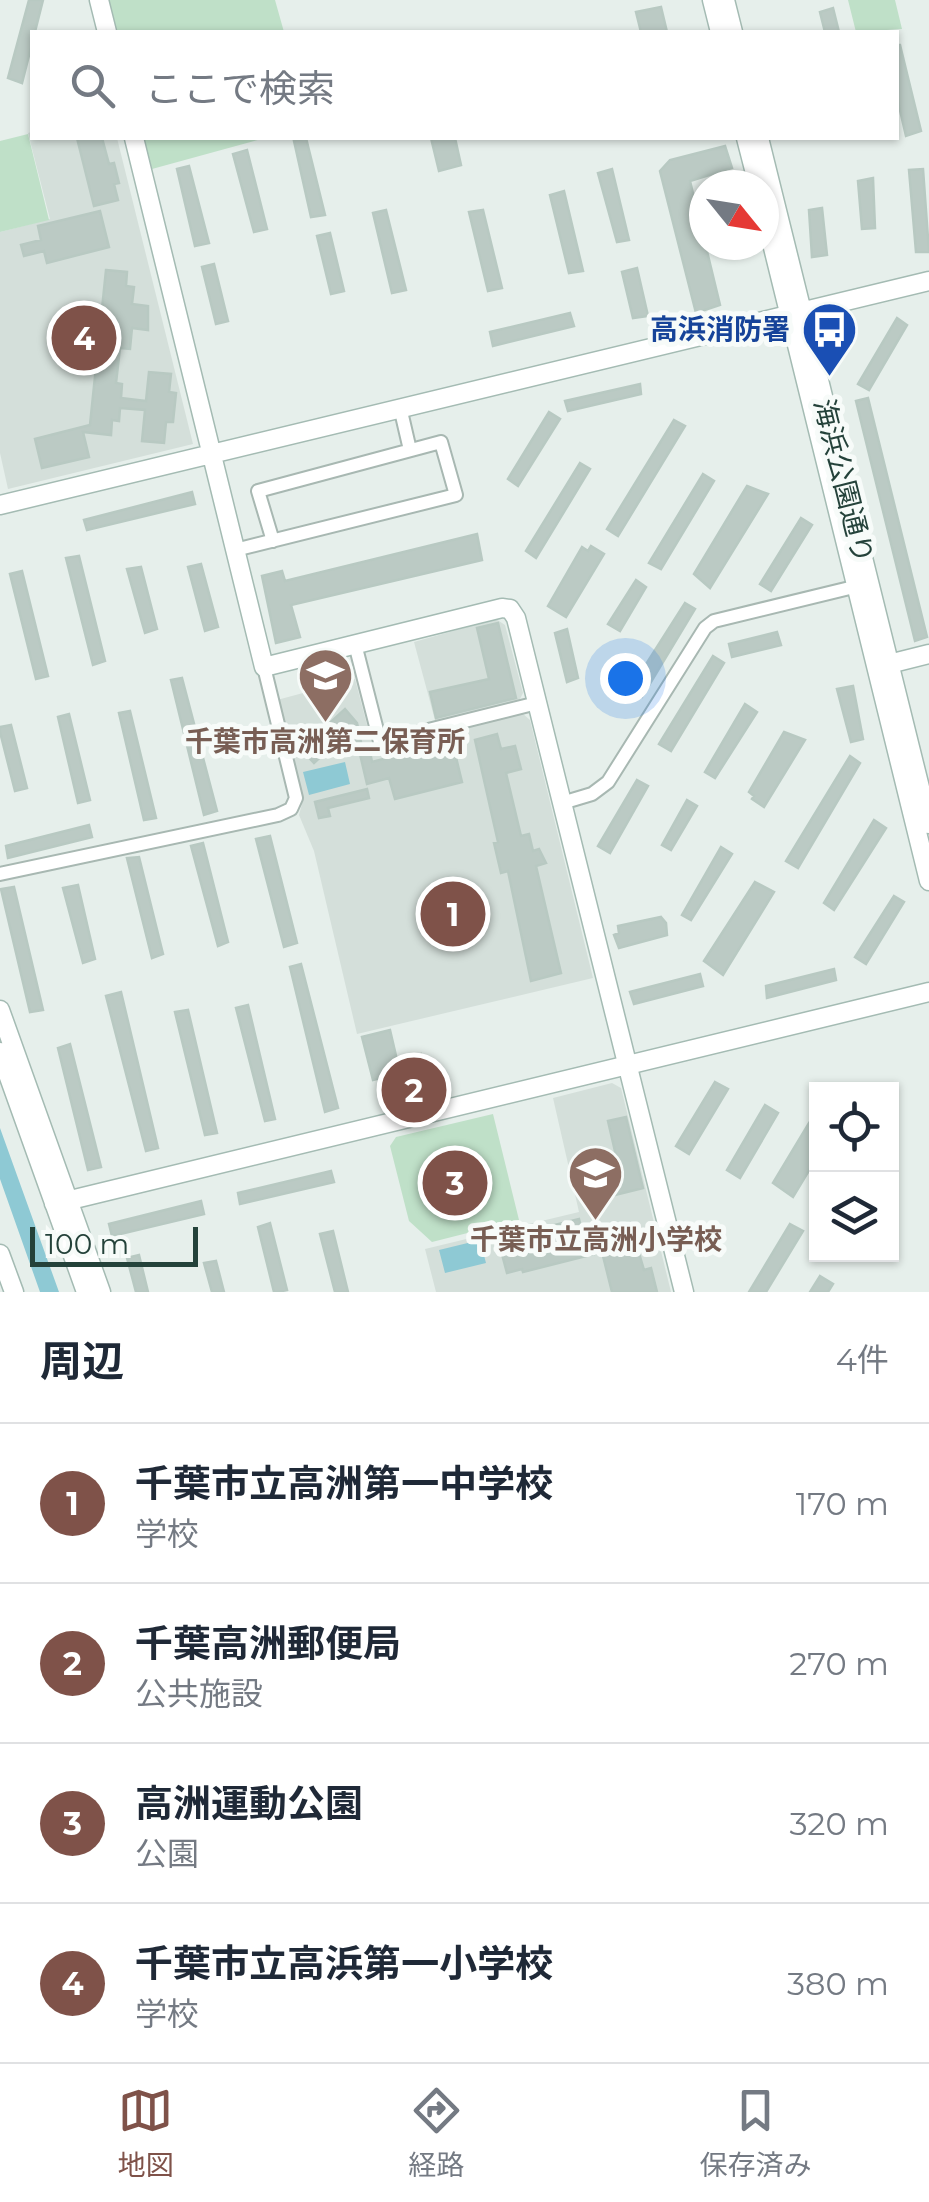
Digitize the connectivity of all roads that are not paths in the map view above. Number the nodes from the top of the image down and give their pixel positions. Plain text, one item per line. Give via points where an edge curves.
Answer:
1 (100, 0) edge
2 (712, 0) edge
3 (725, 0) edge
4 (108, 30) edge
5 (720, 30) edge
6 (732, 30) edge
7 (134, 140) edge
8 (747, 140) edge
9 (759, 140) edge
10 (754, 170) edge
11 (779, 259) edge
12 (929, 280) edge
13 (795, 311) junction
14 (400, 406) junction
15 (410, 450) junction
16 (212, 453) junction
17 (0, 505) edge
18 (273, 541) junction
19 (235, 550) junction
20 (862, 585) junction
21 (355, 644) junction
22 (929, 654) edge
23 (264, 666) junction
24 (882, 666) junction
25 (537, 703) junction
26 (562, 802) junction
27 (929, 824) edge
28 (0, 874) edge
29 (929, 880) edge
30 (929, 992) edge
31 (0, 1010) edge
32 (0, 1052) edge
33 (627, 1065) junction
34 (61, 1202) junction
35 (0, 1254) edge
36 (14, 1292) edge
37 (86, 1292) edge
38 (101, 1292) edge
39 (684, 1292) edge

1 - 4 street
2 - 5 street
3 - 6 street
7 - 16 street
8 - 10 street
9 - 13 street, 海浜公園通り
11 - 13 street, 海浜公園通り
12 - 13 street
13 - 14 street
13 - 20 street, 海浜公園通り
14 - 15 street
14 - 16 street
15 - 18 street via 258,491
15 - 18 street via 441,442 456,495
16 - 17 street
16 - 19 street
18 - 19 street
19 - 23 street
20 - 24 street, 海浜公園通り
20 - 26 street via 705,628 608,782
21 - 23 street
21 - 25 street via 506,608 516,618
21 - 25 street via 380,742
22 - 24 street
23 - 28 street via 296,798 291,809
24 - 27 street, 海浜公園通り
24 - 29 street, 海浜公園通り
25 - 26 street
26 - 33 street
30 - 33 street
31 - 34 street
32 - 34 street
33 - 34 street
33 - 39 street
34 - 37 street
34 - 38 street
35 - 36 street

